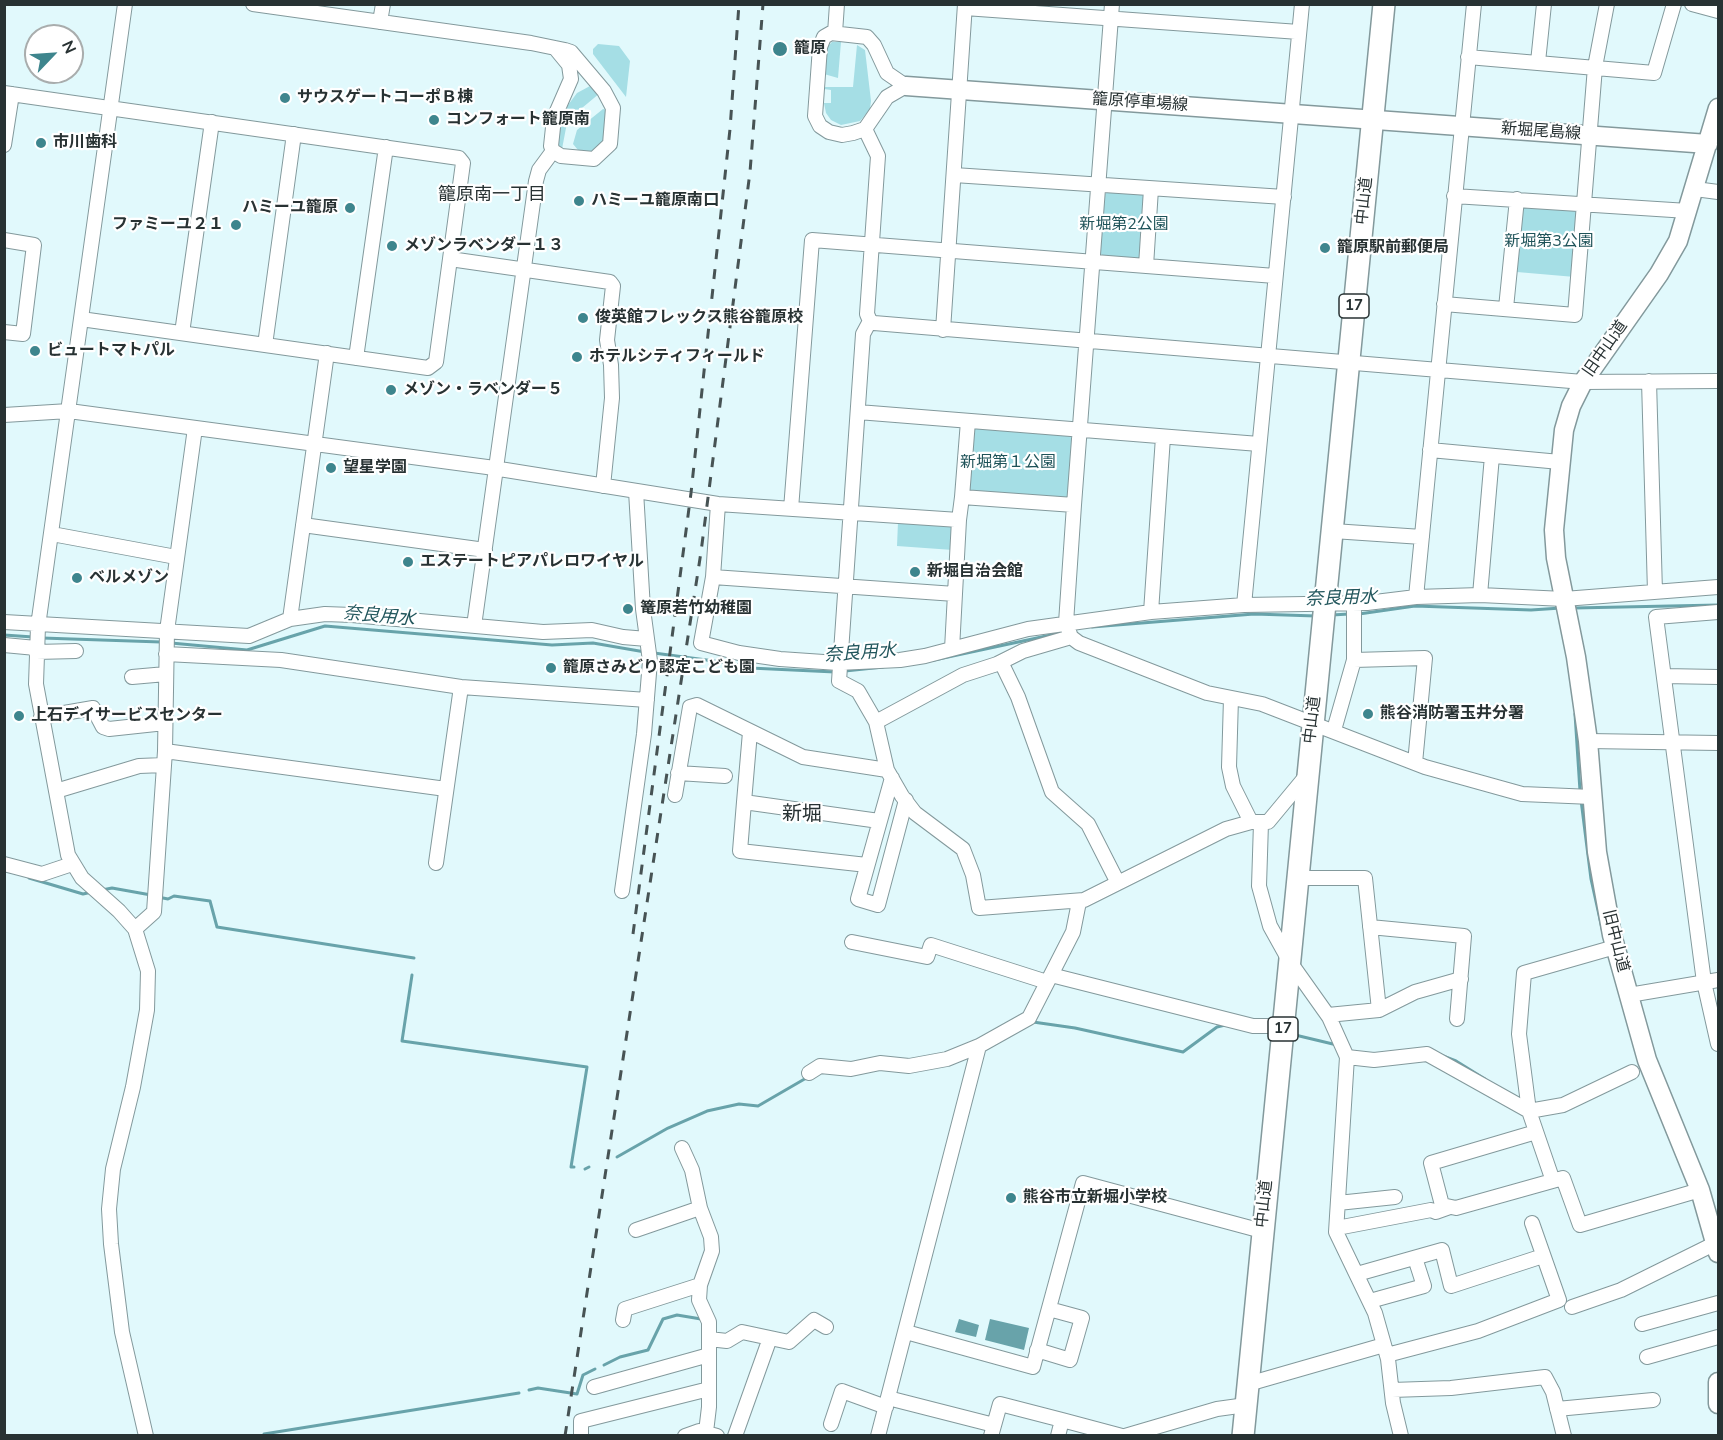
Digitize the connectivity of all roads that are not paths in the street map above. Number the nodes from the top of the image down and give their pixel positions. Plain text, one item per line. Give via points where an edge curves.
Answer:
1 (126, 4) edge
2 (254, 4) edge
3 (383, 4) edge
4 (837, 4) edge
5 (1302, 4) edge
6 (1384, 4) edge
7 (1474, 4) edge
8 (1544, 4) edge
9 (1607, 4) edge
10 (1674, 4) edge
11 (1692, 4) edge
12 (965, 6) edge
13 (1112, 11) edge
14 (1719, 11) edge
15 (380, 22) junction
16 (1299, 32) junction
17 (835, 33) junction
18 (555, 48) junction
19 (1468, 57) junction
20 (1538, 62) junction
21 (1595, 67) junction
22 (906, 86) junction
23 (959, 90) junction
24 (8, 93) edge
25 (1106, 100) junction
26 (111, 108) junction
27 (1719, 108) edge
28 (1293, 113) junction
29 (1374, 120) junction
30 (212, 122) junction
31 (1461, 127) junction
32 (865, 129) junction
33 (294, 134) junction
34 (1591, 135) junction
35 (1713, 143) edge
36 (4, 145) edge
37 (386, 147) junction
38 (553, 151) junction
39 (954, 175) junction
40 (1099, 183) junction
41 (1151, 189) junction
42 (1695, 189) junction
43 (1719, 192) edge
44 (1454, 196) junction
45 (1284, 197) junction
46 (1517, 199) junction
47 (1584, 204) junction
48 (1688, 211) junction
49 (4, 240) edge
50 (872, 245) junction
51 (948, 250) junction
52 (450, 259) junction
53 (1092, 261) junction
54 (1146, 266) junction
55 (524, 269) junction
56 (1275, 276) junction
57 (1444, 304) junction
58 (1506, 308) junction
59 (81, 319) junction
60 (870, 321) junction
61 (943, 330) junction
62 (4, 332) edge
63 (182, 333) junction
64 (1086, 342) junction
65 (265, 345) junction
66 (327, 354) junction
67 (1268, 356) junction
68 (356, 358) junction
69 (1347, 364) junction
70 (1437, 370) junction
71 (1649, 381) junction
72 (1719, 381) edge
73 (1583, 382) junction
74 (69, 411) junction
75 (858, 412) junction
76 (4, 415) edge
77 (968, 420) junction
78 (195, 428) junction
79 (1079, 430) junction
80 (1162, 437) junction
81 (315, 443) junction
82 (1259, 444) junction
83 (1430, 450) junction
84 (1492, 456) junction
85 (1560, 462) junction
86 (495, 469) junction
87 (603, 486) junction
88 (636, 491) junction
89 (962, 497) junction
90 (718, 504) junction
91 (1074, 505) junction
92 (791, 509) junction
93 (850, 514) junction
94 (958, 520) junction
95 (303, 525) junction
96 (1333, 531) junction
97 (52, 534) junction
98 (1422, 537) junction
99 (485, 550) junction
100 (176, 557) junction
101 (713, 577) junction
102 (845, 585) junction
103 (1719, 587) edge
104 (1655, 592) junction
105 (955, 594) junction
106 (1480, 595) junction
107 (1416, 597) junction
108 (1244, 605) junction
109 (1566, 606) junction
110 (1150, 612) junction
111 (1326, 612) junction
112 (1354, 612) junction
113 (1719, 612) edge
114 (290, 619) junction
115 (4, 622) edge
116 (38, 626) junction
117 (474, 626) junction
118 (1069, 630) junction
119 (167, 631) junction
120 (647, 641) junction
121 (4, 645) edge
122 (952, 649) junction
123 (36, 650) junction
124 (76, 651) dead end
125 (166, 654) junction
126 (1354, 660) junction
127 (1001, 662) junction
128 (838, 670) junction
129 (166, 674) junction
130 (1664, 676) junction
131 (1719, 676) edge
132 (132, 677) dead end
133 (461, 687) junction
134 (1231, 698) junction
135 (647, 700) junction
136 (41, 717) junction
137 (876, 722) junction
138 (1312, 722) junction
139 (165, 723) junction
140 (1334, 730) junction
141 (750, 732) junction
142 (1588, 741) junction
143 (1673, 743) junction
144 (1719, 743) edge
145 (164, 758) junction
146 (1415, 763) junction
147 (678, 774) junction
148 (889, 774) junction
149 (1306, 775) junction
150 (725, 776) dead end
151 (446, 789) junction
152 (56, 791) junction
153 (675, 795) dead end
154 (1592, 797) junction
155 (906, 800) junction
156 (744, 802) junction
157 (879, 821) junction
158 (1256, 823) junction
159 (435, 863) dead end
160 (4, 864) edge
161 (72, 864) junction
162 (867, 865) junction
163 (1297, 878) junction
164 (1118, 883) junction
165 (622, 891) dead end
166 (1079, 902) junction
167 (1370, 927) junction
168 (135, 929) junction
169 (852, 942) dead end
170 (1615, 947) junction
171 (1290, 962) junction
172 (1049, 978) junction
173 (1461, 979) junction
174 (1719, 980) edge
175 (1704, 982) junction
176 (1629, 994) junction
177 (1378, 1010) junction
178 (1328, 1015) junction
179 (1457, 1019) dead end
180 (1284, 1026) junction
181 (1719, 1044) edge
182 (979, 1046) junction
183 (1347, 1057) junction
184 (1632, 1072) dead end
185 (809, 1073) dead end
186 (1529, 1111) junction
187 (1536, 1132) junction
188 (682, 1148) dead end
189 (1553, 1181) junction
190 (1700, 1190) junction
191 (1395, 1197) dead end
192 (1338, 1203) junction
193 (1450, 1207) junction
194 (700, 1208) junction
195 (1532, 1223) dead end
196 (1337, 1228) junction
197 (636, 1230) dead end
198 (1262, 1231) junction
199 (1717, 1248) edge
200 (1543, 1257) junction
201 (1415, 1258) junction
202 (1357, 1274) junction
203 (700, 1284) junction
204 (1370, 1301) junction
205 (1719, 1304) edge
206 (1572, 1307) dead end
207 (1049, 1309) junction
208 (623, 1320) dead end
209 (1642, 1324) dead end
210 (826, 1327) dead end
211 (906, 1332) junction
212 (1719, 1336) edge
213 (770, 1338) junction
214 (709, 1339) junction
215 (1037, 1350) junction
216 (1386, 1350) junction
217 (709, 1355) junction
218 (1647, 1357) dead end
219 (1719, 1382) edge
220 (1248, 1383) junction
221 (594, 1387) dead end
222 (709, 1389) junction
223 (1392, 1390) junction
224 (1653, 1400) dead end
225 (887, 1402) junction
226 (1719, 1404) edge
227 (1246, 1405) junction
228 (1557, 1409) junction
229 (1062, 1420) junction
230 (831, 1424) dead end
231 (993, 1430) edge
232 (712, 1434) edge
233 (1117, 1435) edge
234 (146, 1436) edge
235 (581, 1436) edge
236 (685, 1436) edge
237 (735, 1436) edge
238 (878, 1436) edge
239 (1058, 1436) edge
240 (1243, 1436) edge
241 (1401, 1436) edge
242 (1564, 1436) edge

1 - 26 street
2 - 15 street
3 - 15 street
4 - 17 street
5 - 16 street
6 - 29 highway, 中山道 / 17
7 - 19 street
8 - 20 street
9 - 21 street
10 - 21 street via 1653,73
11 - 14 street
12 - 13 street
12 - 23 street
13 - 16 street
13 - 25 street
15 - 18 street
16 - 28 street
17 - 22 street via 871,41 886,73
17 - 32 street via 826,35 820,47 815,116 820,126 835,134
18 - 38 street via 569,65 571,79 554,117 550,141
18 - 38 street via 578,57 610,100 615,116 610,144 600,156 587,160
19 - 20 street
19 - 31 street
20 - 21 street
21 - 34 street
22 - 23 main road, 籠原停車場線
22 - 32 street via 887,97
23 - 25 main road, 籠原停車場線
23 - 39 street
24 - 26 street
24 - 36 street
25 - 28 main road, 籠原停車場線
25 - 40 street
26 - 30 street
26 - 59 street
27 - 35 main road, 旧中山道
28 - 29 main road, 籠原停車場線
28 - 45 street
29 - 31 main road, 新堀尾島線
29 - 69 highway, 中山道 / 17
30 - 33 street
30 - 63 street
31 - 34 main road, 新堀尾島線
31 - 44 street
32 - 50 street via 878,156
33 - 37 street
33 - 65 street
34 - 35 main road, 新堀尾島線
34 - 47 street
35 - 42 main road, 旧中山道
37 - 52 street via 459,158 463,163
37 - 68 street
38 - 55 street via 536,181
39 - 40 street
39 - 51 street
40 - 41 street
40 - 53 street
41 - 45 street
41 - 54 street
42 - 43 street
42 - 48 main road, 旧中山道
44 - 46 street
44 - 57 street
45 - 56 street
46 - 47 street
46 - 58 street
47 - 48 street
47 - 58 street via 1575,315
48 - 73 main road, 旧中山道 via 1678,241 1659,274
49 - 62 street via 34,244 22,334
50 - 51 street
50 - 60 street via 867,314
50 - 92 street via 812,240
51 - 53 street
51 - 61 street
52 - 55 street
52 - 68 street via 436,362 428,368
53 - 54 street
53 - 64 street
54 - 56 street
55 - 86 street
55 - 87 street via 610,282 613,286 607,340 612,399
56 - 67 street
57 - 58 street
57 - 70 street
59 - 63 street
59 - 74 street
60 - 61 street
60 - 75 street via 863,334
61 - 64 street
63 - 65 street
64 - 67 street
64 - 79 street
65 - 66 street
66 - 68 street
66 - 81 street
67 - 69 street
67 - 82 street
69 - 70 street
69 - 96 highway, 中山道 / 17
70 - 73 street
70 - 83 street
71 - 72 street
71 - 73 street
71 - 104 street
73 - 85 main road, 旧中山道 via 1564,430
74 - 76 street
74 - 78 street
74 - 97 street
75 - 77 street
75 - 93 street
77 - 79 street
77 - 89 street
78 - 81 street
78 - 100 street
79 - 80 street
79 - 91 street
80 - 82 street
80 - 110 street
81 - 86 street
81 - 95 street
82 - 108 street
83 - 84 street
83 - 98 street
84 - 85 street
84 - 106 street
85 - 109 main road, 旧中山道 via 1554,530
86 - 87 street
86 - 99 street
87 - 88 street
88 - 90 street
88 - 120 street
89 - 91 street
89 - 94 street
90 - 92 street
90 - 101 street
91 - 118 street
92 - 93 street
93 - 94 street
93 - 102 street
94 - 105 street
95 - 99 street
95 - 114 street
96 - 98 street
96 - 111 highway, 中山道 / 17
97 - 100 street
97 - 116 street
98 - 107 street
99 - 117 street
100 - 119 street
101 - 102 street
101 - 128 street via 701,644
102 - 105 street
102 - 128 street
103 - 104 street
104 - 109 street
105 - 122 street
106 - 107 street
106 - 109 street
107 - 112 street
108 - 110 street
108 - 111 street
109 - 142 main road, 旧中山道
110 - 118 street
111 - 112 street
111 - 138 highway, 中山道 / 17
112 - 126 street
113 - 130 street via 1656,617
114 - 117 street via 352,615
114 - 119 street via 249,636
115 - 116 street
116 - 119 street
116 - 123 street
117 - 120 street via 543,632 592,630
118 - 122 street via 1028,629
118 - 127 street
118 - 134 street via 1079,643 1207,693
119 - 125 street
120 - 135 street
121 - 123 street
122 - 128 street
123 - 124 street
123 - 136 street
125 - 129 street
125 - 133 street via 281,660
126 - 140 street
126 - 146 street via 1425,658
127 - 137 street via 963,675
127 - 164 street via 1018,697 1052,792 1088,824
128 - 137 street via 840,683 858,691
129 - 132 street
129 - 139 street
130 - 131 street
130 - 143 street
133 - 135 street
133 - 151 street
134 - 138 street via 1262,704
134 - 158 street via 1229,767 1233,786
135 - 165 street
136 - 139 street via 93,708 102,727 109,729
136 - 152 street
137 - 148 street
138 - 140 street
138 - 149 highway, 中山道 / 17
139 - 145 street
140 - 146 street
141 - 147 street via 697,705 690,707
141 - 148 street via 803,757
141 - 156 street
142 - 143 street
142 - 154 main road, 旧中山道
143 - 144 street
143 - 175 street
145 - 151 street
145 - 152 street
145 - 168 street via 154,912
146 - 154 street via 1522,794
147 - 150 street
147 - 153 street
148 - 155 street
148 - 157 street
149 - 158 street via 1268,822
149 - 163 highway, 中山道 / 17
151 - 159 street
152 - 161 street
154 - 170 main road, 旧中山道 via 1602,891
155 - 162 street via 878,905 858,899
155 - 166 street via 924,820 963,849 979,909
156 - 157 street
156 - 162 street via 740,851
157 - 162 street
158 - 164 street via 1226,830
158 - 171 street via 1259,886 1270,926
160 - 161 street via 42,874
161 - 168 street
163 - 167 street via 1365,878
163 - 171 highway, 中山道 / 17
164 - 166 street
166 - 172 street via 1073,932
167 - 173 street via 1464,936
167 - 177 street
168 - 234 street via 148,971 147,1010 113,1169 109,1209 123,1332
169 - 172 street via 927,957 931,945
170 - 176 main road, 旧中山道
170 - 186 street via 1524,973 1519,1034
171 - 178 street
171 - 180 highway, 中山道 / 17
172 - 180 street via 1253,1026
172 - 182 street via 1029,1017
173 - 177 street via 1415,992
173 - 179 street
174 - 175 street
175 - 176 street
175 - 181 street
176 - 190 main road, 旧中山道 via 1658,1093
177 - 178 street
178 - 183 street
180 - 198 highway, 中山道 / 17
182 - 185 street via 947,1059 909,1066 880,1062 851,1069 820,1066
182 - 211 street
183 - 186 street via 1374,1060 1427,1054
183 - 192 street
184 - 186 street via 1563,1105
186 - 187 street
187 - 189 street
187 - 193 street via 1431,1163 1442,1205
188 - 194 street via 692,1170
189 - 190 street via 1563,1178 1580,1226
189 - 193 street
190 - 199 main road, 旧中山道
191 - 192 street
192 - 196 street
193 - 196 street
194 - 197 street
194 - 203 street via 712,1251
195 - 200 street
196 - 202 street
198 - 207 street via 1083,1183
198 - 220 highway, 中山道 / 17
199 - 206 street
200 - 201 street via 1451,1286 1442,1250
200 - 216 street via 1559,1300 1478,1331
201 - 202 street
201 - 204 street via 1424,1286
202 - 204 street
203 - 208 street via 625,1310
203 - 214 street via 699,1300 710,1322
204 - 216 street
205 - 209 street
207 - 215 street
207 - 215 street via 1082,1318 1070,1360
210 - 213 street via 814,1320 789,1342
211 - 215 street via 1033,1367
211 - 225 street
212 - 218 street
213 - 214 street via 742,1332 727,1341
213 - 237 street
214 - 217 street
216 - 220 street
216 - 223 street
217 - 221 street
217 - 222 street
219 - 226 main road
220 - 227 highway, 中山道 / 17
222 - 232 street
222 - 235 street via 581,1421
223 - 228 street via 1451,1388 1545,1377
223 - 241 street
224 - 228 street
225 - 230 street via 842,1391
225 - 231 street
225 - 238 street
227 - 233 street
227 - 240 highway, 中山道 / 17
228 - 242 street
229 - 231 street via 1000,1404
229 - 233 street
229 - 239 street
232 - 236 street

